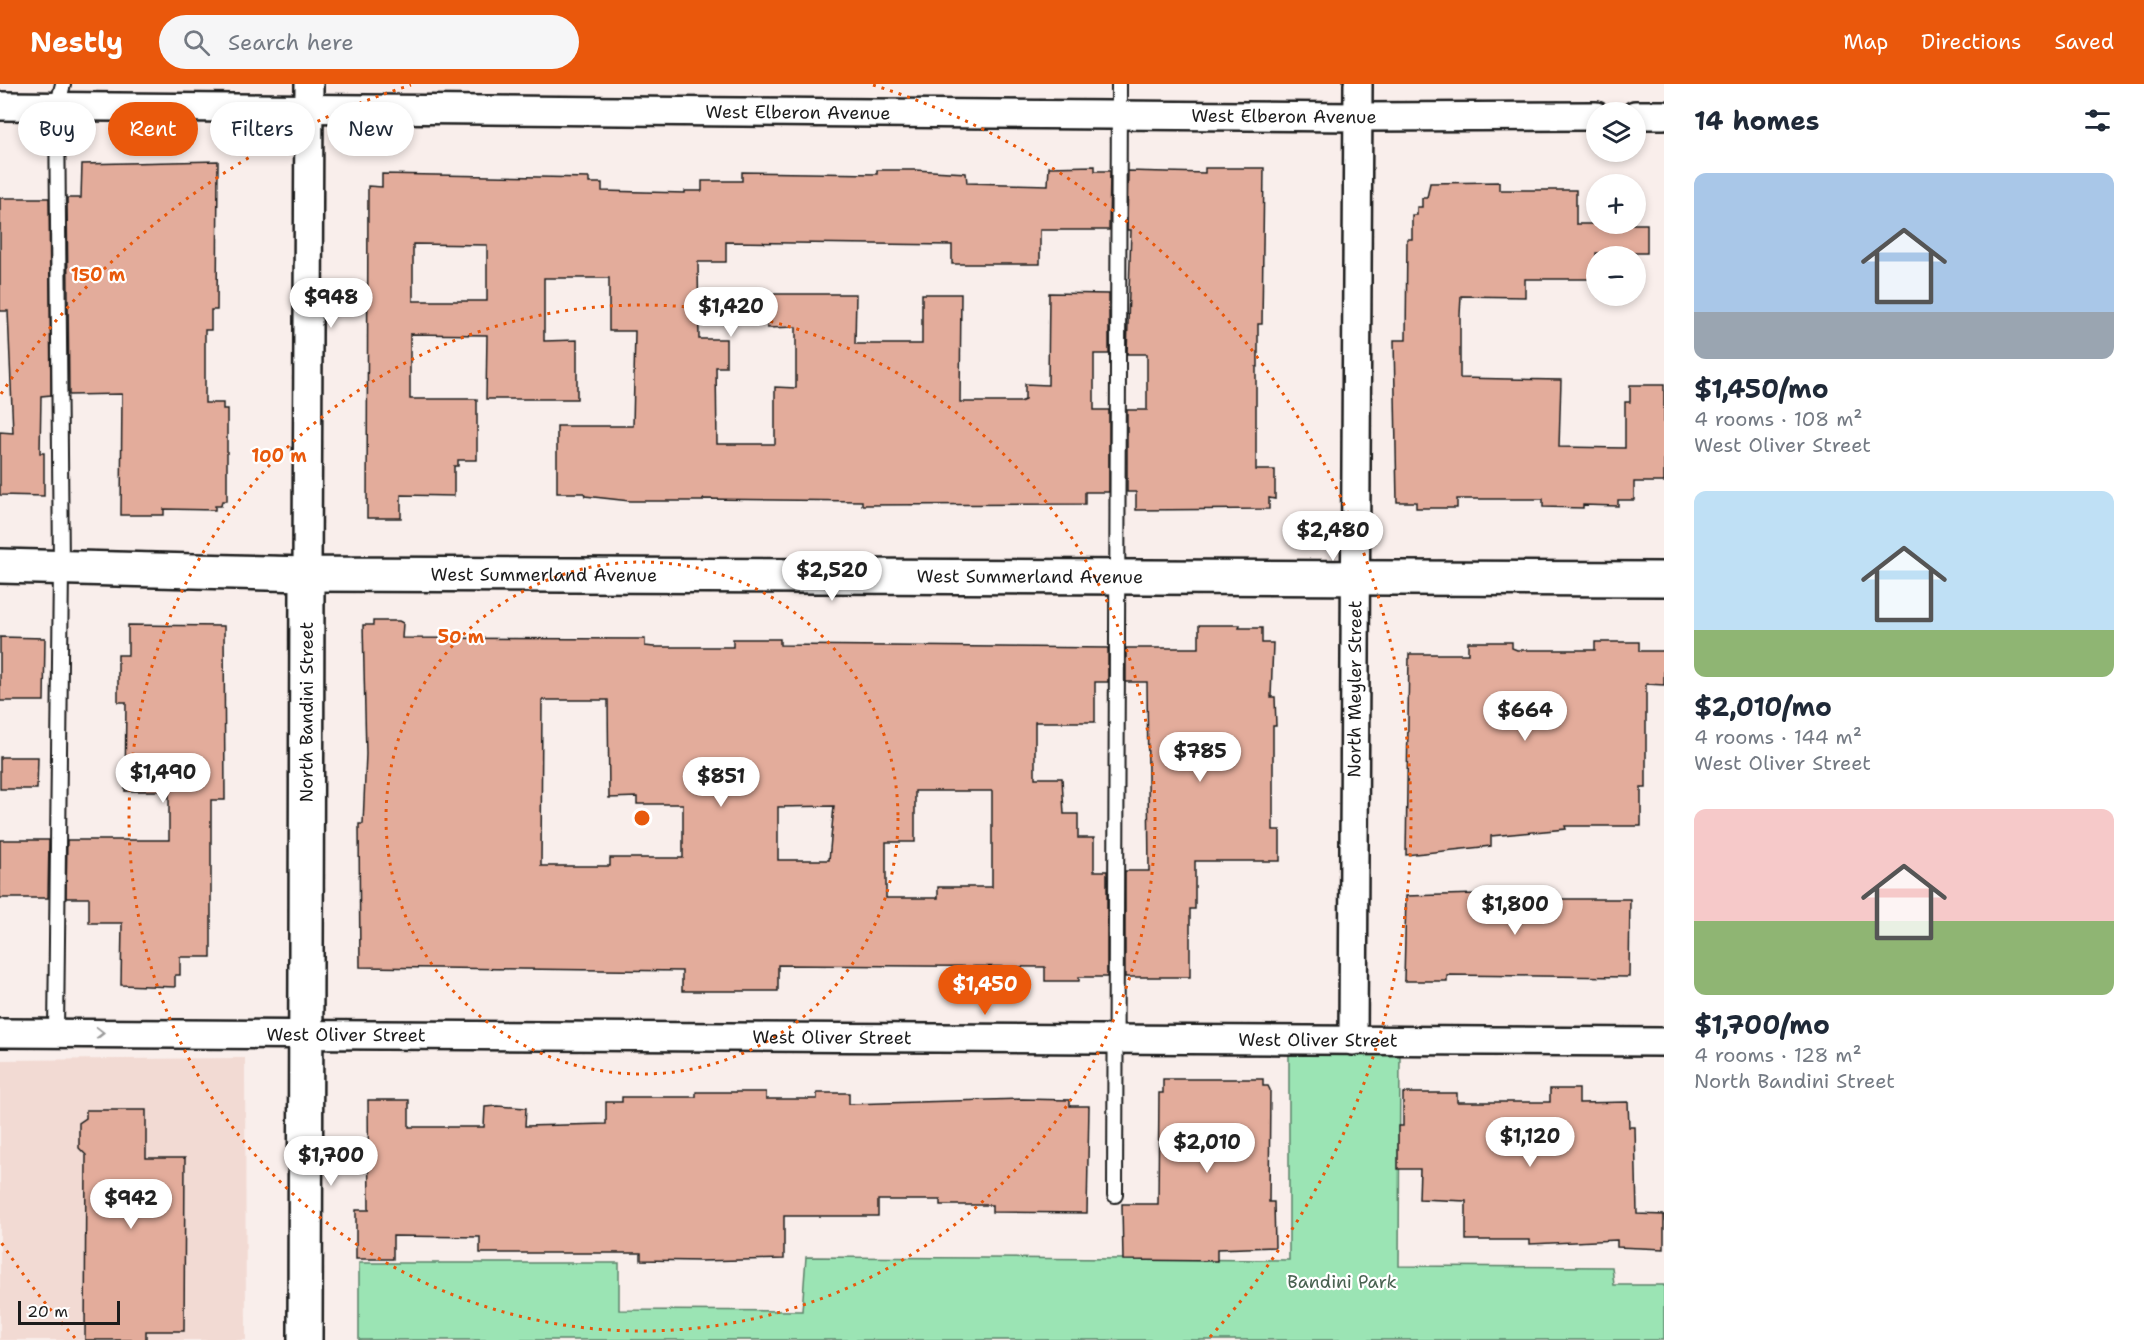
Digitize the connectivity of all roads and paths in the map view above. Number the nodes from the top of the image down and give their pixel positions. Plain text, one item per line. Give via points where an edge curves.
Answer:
1 (1119, 84) edge
2 (1358, 84) edge
3 (60, 95) edge
4 (309, 96) edge
5 (0, 106) edge
6 (1119, 115) junction
7 (1646, 115) edge
8 (1664, 115) edge
9 (1586, 116) edge
10 (1358, 117) junction
11 (0, 566) edge
12 (61, 568) junction
13 (307, 574) junction
14 (1117, 578) junction
15 (1355, 579) junction
16 (1664, 579) edge
17 (0, 1033) edge
18 (56, 1033) junction
19 (306, 1034) junction
20 (1116, 1039) junction
21 (1353, 1041) junction
22 (1664, 1042) edge
23 (1115, 1196) dead end
24 (305, 1340) edge

1 - 6 lane
2 - 10 street, North Meyler Street
3 - 4 street, West Elberon Avenue
3 - 5 street, West Elberon Avenue
3 - 12 lane
4 - 6 street, West Elberon Avenue
4 - 13 street, North Bandini Street
6 - 10 street, West Elberon Avenue
6 - 14 lane
7 - 8 street
9 - 10 street, West Elberon Avenue
10 - 15 street, North Meyler Street
11 - 12 main road, West Summerland Avenue
12 - 13 main road, West Summerland Avenue
12 - 18 lane
13 - 14 main road, West Summerland Avenue
13 - 19 main road, North Bandini Street
14 - 15 main road, West Summerland Avenue
14 - 20 lane
15 - 16 main road, West Summerland Avenue
15 - 21 street, North Meyler Street
17 - 18 street, West Oliver Street
18 -> 19 street, West Oliver Street
19 - 20 street, West Oliver Street
19 - 24 main road, North Bandini Street
20 - 21 street, West Oliver Street
20 - 23 lane
21 - 22 street, West Oliver Street

